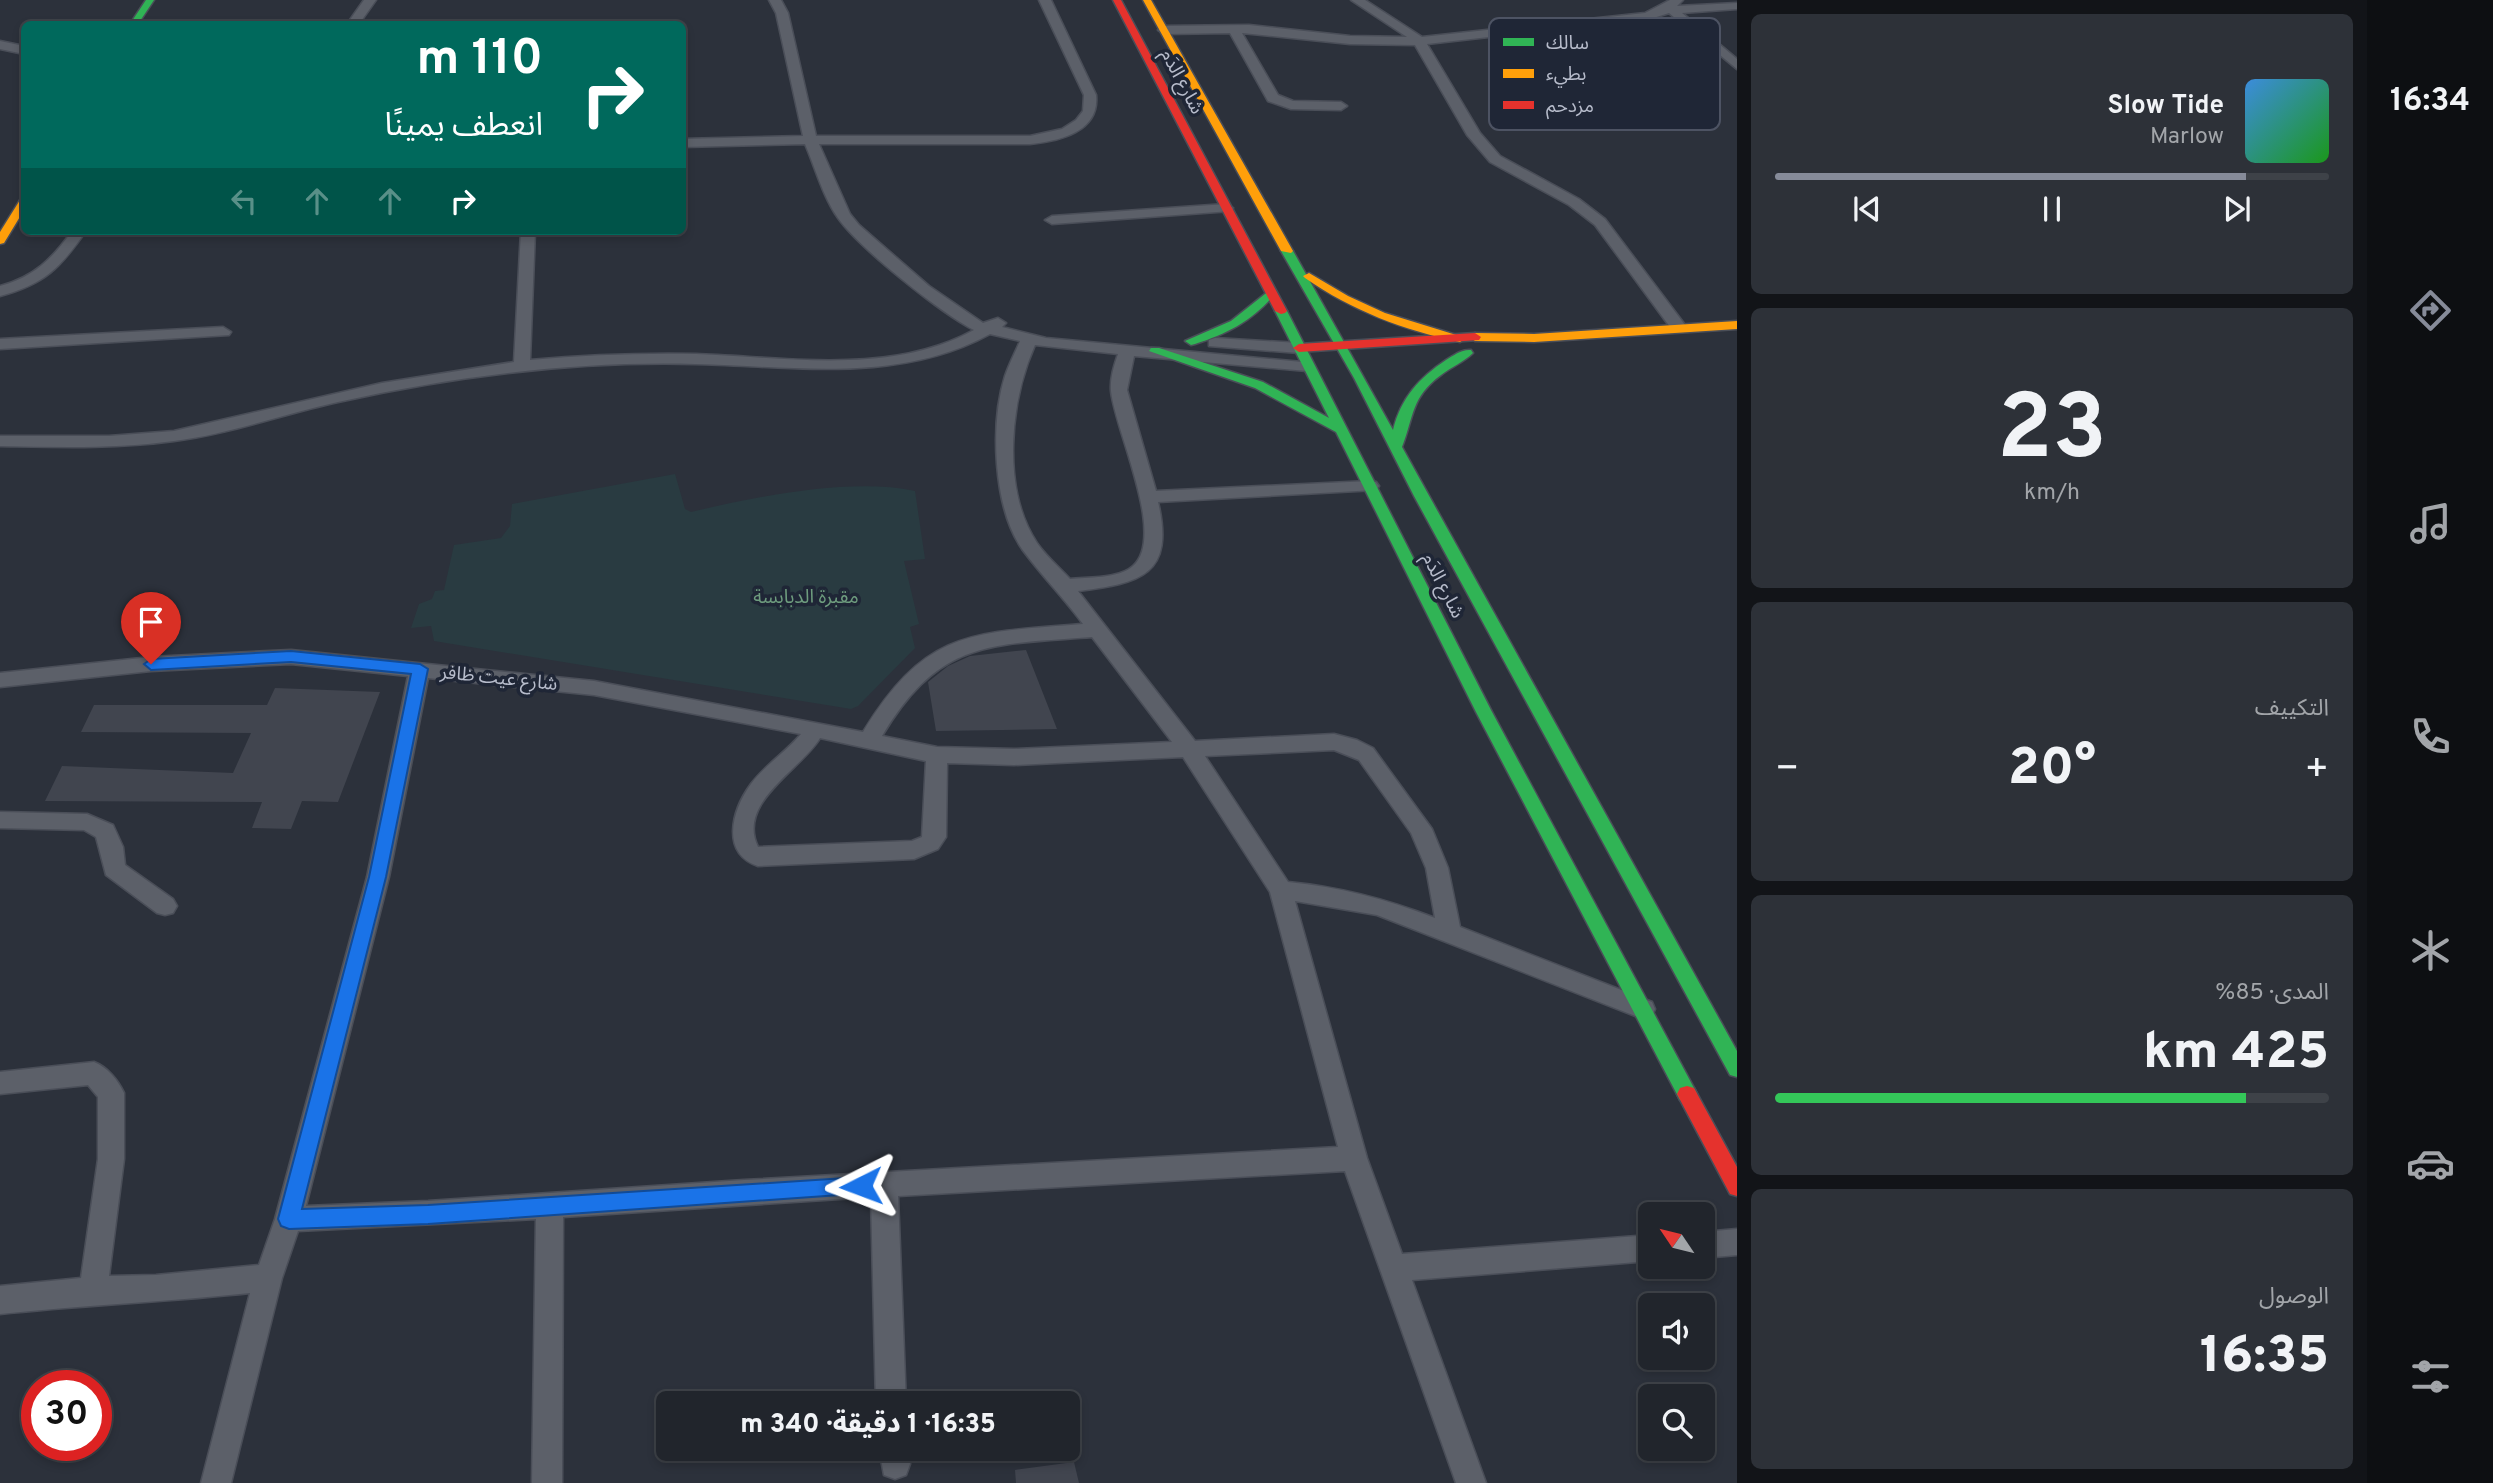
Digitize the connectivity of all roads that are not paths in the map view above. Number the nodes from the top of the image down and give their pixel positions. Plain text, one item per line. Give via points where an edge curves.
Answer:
1 (150, 0) edge
2 (370, 0) edge
3 (775, 0) edge
4 (1045, 0) edge
5 (1117, 0) edge
6 (1147, 0) edge
7 (1357, 0) edge
8 (1737, 6) edge
9 (1671, 7) edge
10 (1631, 18) edge
11 (136, 21) edge
12 (355, 21) edge
13 (1234, 29) junction
14 (1164, 30) junction
15 (1489, 34) edge
16 (1419, 41) junction
17 (0, 45) edge
18 (21, 49) edge
19 (1720, 50) edge
20 (1737, 65) edge
21 (1340, 106) dead end
22 (810, 140) junction
23 (686, 143) edge
24 (21, 207) edge
25 (1226, 208) junction
26 (1052, 220) dead end
27 (76, 235) edge
28 (528, 235) edge
29 (0, 241) edge
30 (1294, 264) junction
31 (0, 291) edge
32 (1270, 293) junction
33 (1737, 325) edge
34 (993, 326) junction
35 (1679, 328) junction
36 (223, 332) dead end
37 (1029, 340) junction
38 (1191, 341) junction
39 (0, 344) edge
40 (1343, 346) junction
41 (1464, 346) junction
42 (1299, 348) junction
43 (1128, 349) junction
44 (1156, 351) junction
45 (1423, 358) dead end
46 (1376, 362) dead end
47 (522, 363) junction
48 (1352, 363) junction
49 (1307, 366) junction
50 (1342, 430) junction
51 (0, 442) edge
52 (1398, 445) junction
53 (1370, 486) junction
54 (1146, 498) junction
55 (1065, 586) junction
56 (1097, 630) junction
57 (420, 669) junction
58 (0, 680) edge
59 (814, 730) junction
60 (868, 742) junction
61 (1188, 747) junction
62 (937, 755) junction
63 (0, 820) edge
64 (1281, 890) junction
65 (165, 906) dead end
66 (1449, 931) junction
67 (1645, 1009) junction
68 (1737, 1069) edge
69 (0, 1083) edge
70 (1354, 1158) junction
71 (884, 1185) junction
72 (1737, 1187) edge
73 (550, 1206) junction
74 (289, 1219) junction
75 (1737, 1242) edge
76 (1715, 1243) edge
77 (1638, 1249) edge
78 (1394, 1268) junction
79 (268, 1278) junction
80 (93, 1290) junction
81 (0, 1300) edge
82 (890, 1391) edge
83 (216, 1483) edge
84 (547, 1483) edge
85 (1471, 1483) edge

1 - 11 main road
2 - 12 street
3 - 22 street via 782,13
4 - 22 street via 1090,95 1091,109 1080,124 1037,139
5 - 25 main road, شارع الدَم
6 - 14 main road, شارع الدَم
7 - 16 street
8 - 9 street
9 - 10 street
13 - 14 street
13 - 16 street
13 - 21 street via 1273,97 1291,104
14 - 30 main road, شارع الدَم
15 - 16 street
16 - 35 street via 1482,146 1507,167 1574,202 1600,222
17 - 18 street
19 - 20 street
22 - 23 street
22 - 34 street via 843,215 950,310
24 - 29 main road
25 - 26 street
25 - 32 main road, شارع الدَم
27 - 31 street via 50,272
28 - 47 street
30 - 40 main road, شارع الدَم
30 - 41 main road via 1364,313
32 - 38 main road via 1240,324
32 - 42 main road, شارع الدَم
33 - 35 main road
34 - 37 street
34 - 38 street
34 - 47 street via 949,346 877,362 691,359
35 - 41 main road via 1534,338 1496,335
36 - 39 street
37 - 43 street
37 - 55 street via 1013,376 1008,404 1006,488 1030,545
38 - 42 street
40 - 41 main road
40 - 42 main road
40 - 48 main road, شارع الدَم
41 - 45 main road
41 - 52 main road via 1410,394
42 - 49 main road, شارع الدَم
43 - 44 street
43 - 54 street via 1119,393
44 - 49 street
44 - 50 main road via 1259,385
46 - 48 main road
47 - 51 street via 396,384 176,436
48 - 49 main road
48 - 52 main road, شارع الدَم
49 - 50 main road, شارع الدَم
50 - 53 main road, شارع الدَم
52 - 68 main road, شارع الدَم via 1434,521
53 - 54 street
53 - 67 main road, شارع الدَم via 1484,712
54 - 55 street via 1153,524 1147,562 1138,571
55 - 56 street
56 - 60 street via 992,637 941,655 902,686
56 - 61 street
57 - 58 street, شارع عيت ظافر via 254,657
57 - 59 street, شارع عيت ظافر via 594,688
57 - 74 street via 378,877
59 - 60 street, شارع عيت ظافر
59 - 62 street via 752,800 743,834 749,855 914,850 930,843 935,837
60 - 62 street, شارع عيت ظافر
61 - 62 street, شارع عيت ظافر via 1014,757
61 - 64 street
61 - 66 street, شارع عيت ظافر via 1317,741 1358,748 1379,768 1421,829 1437,868
63 - 65 street via 87,822 105,831 114,869
64 - 66 street via 1356,900
64 - 70 street
66 - 67 street
67 - 72 main road, شارع الدَم
69 - 80 street via 94,1073 111,1093 111,1159
70 - 71 street
70 - 78 street
71 - 73 street
71 - 82 street
73 - 74 street
73 - 84 street
74 - 79 street
75 - 76 street
77 - 78 street
78 - 85 street
79 - 80 street
79 - 83 street
80 - 81 street

